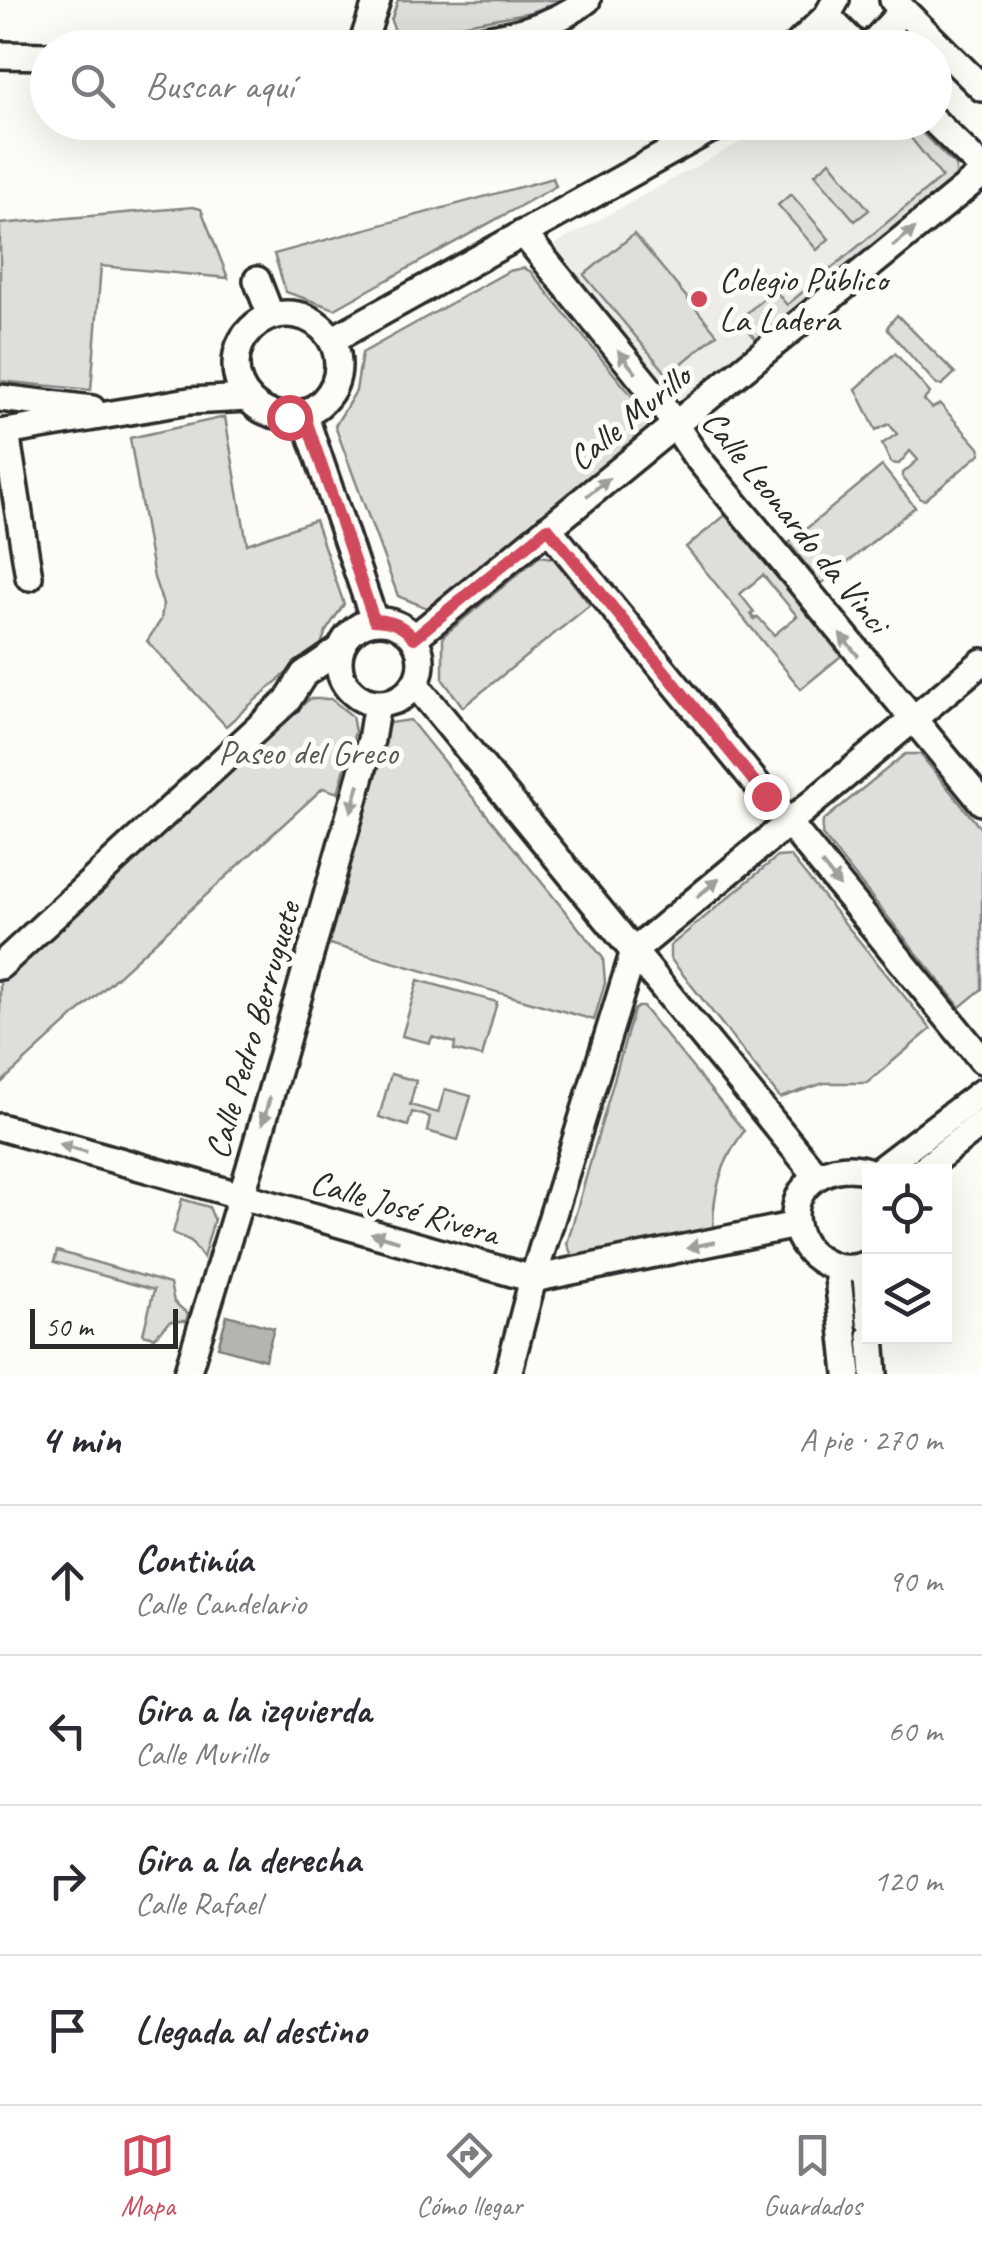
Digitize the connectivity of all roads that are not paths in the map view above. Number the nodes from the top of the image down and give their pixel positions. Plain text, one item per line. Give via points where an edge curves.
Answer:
1 (376, 0) edge
2 (588, 0) edge
3 (898, 5) edge
4 (832, 8) edge
5 (367, 30) edge
6 (535, 30) edge
7 (811, 30) edge
8 (847, 30) edge
9 (881, 30) edge
10 (923, 30) edge
11 (0, 55) edge
12 (30, 56) edge
13 (952, 58) edge
14 (982, 88) edge
15 (692, 140) edge
16 (952, 140) edge
17 (982, 171) edge
18 (523, 234) junction
19 (257, 280) dead end
20 (271, 316) junction
21 (332, 340) junction
22 (236, 370) junction
23 (0, 398) edge
24 (248, 398) junction
25 (189, 401) junction
26 (117, 413) junction
27 (304, 414) junction
28 (674, 426) junction
29 (3, 432) edge
30 (548, 528) junction
31 (29, 577) dead end
32 (374, 620) junction
33 (414, 638) junction
34 (340, 650) junction
35 (982, 662) edge
36 (415, 684) junction
37 (345, 686) junction
38 (287, 701) junction
39 (377, 703) junction
40 (913, 719) junction
41 (982, 802) edge
42 (787, 822) junction
43 (634, 951) junction
44 (0, 966) edge
45 (982, 1060) edge
46 (982, 1092) edge
47 (982, 1122) edge
48 (0, 1127) edge
49 (884, 1164) edge
50 (930, 1164) edge
51 (862, 1168) edge
52 (817, 1176) junction
53 (240, 1195) junction
54 (796, 1225) junction
55 (862, 1266) edge
56 (837, 1268) junction
57 (533, 1280) junction
58 (872, 1344) edge
59 (186, 1374) edge
60 (508, 1374) edge
61 (848, 1374) edge
62 (874, 1374) edge

1 - 5 street
2 - 6 street
3 - 9 street
3 - 10 street
4 - 7 street
4 - 8 street
11 - 12 street
13 - 14 street
15 - 18 street
16 - 17 street
28 -> 17 street, Calle Murillo
18 - 21 street
28 -> 18 street, Calle Leonardo da Vinci
19 - 20 street
20 - 21 street via 295,314 317,323
20 - 22 street via 239,348
21 - 27 street via 336,384
22 - 24 street
22 - 25 street
23 - 26 street
24 - 25 street
24 - 27 street via 273,415
25 - 26 street
26 - 29 street
27 - 32 street
30 -> 28 street, Calle Murillo
40 -> 28 street, Calle Leonardo da Vinci
29 - 31 street
30 - 33 street, Calle Murillo
30 - 42 street
32 - 33 street via 390,620
32 - 34 street via 352,630
33 - 36 street via 421,653
34 - 37 street
34 - 38 street via 304,674
35 - 40 street
36 - 39 street via 391,702
36 - 43 street
37 - 38 street via 315,688
37 - 39 street
38 - 44 street
39 -> 53 street, Calle Pedro Berruguete
40 - 41 street, Calle Leonardo da Vinci
40 - 42 street
43 -> 42 street
42 -> 45 street
43 - 52 street
43 - 57 street
46 - 49 street
47 - 50 street
53 -> 48 street, Calle José Rivera
51 - 52 street via 835,1167
52 - 54 street via 804,1190
57 -> 53 street, Calle José Rivera
53 - 59 street, Calle Pedro Berruguete
54 - 56 street via 805,1247
54 -> 57 street, Calle José Rivera
55 - 56 street
56 - 61 street
57 - 60 street
58 - 62 street

